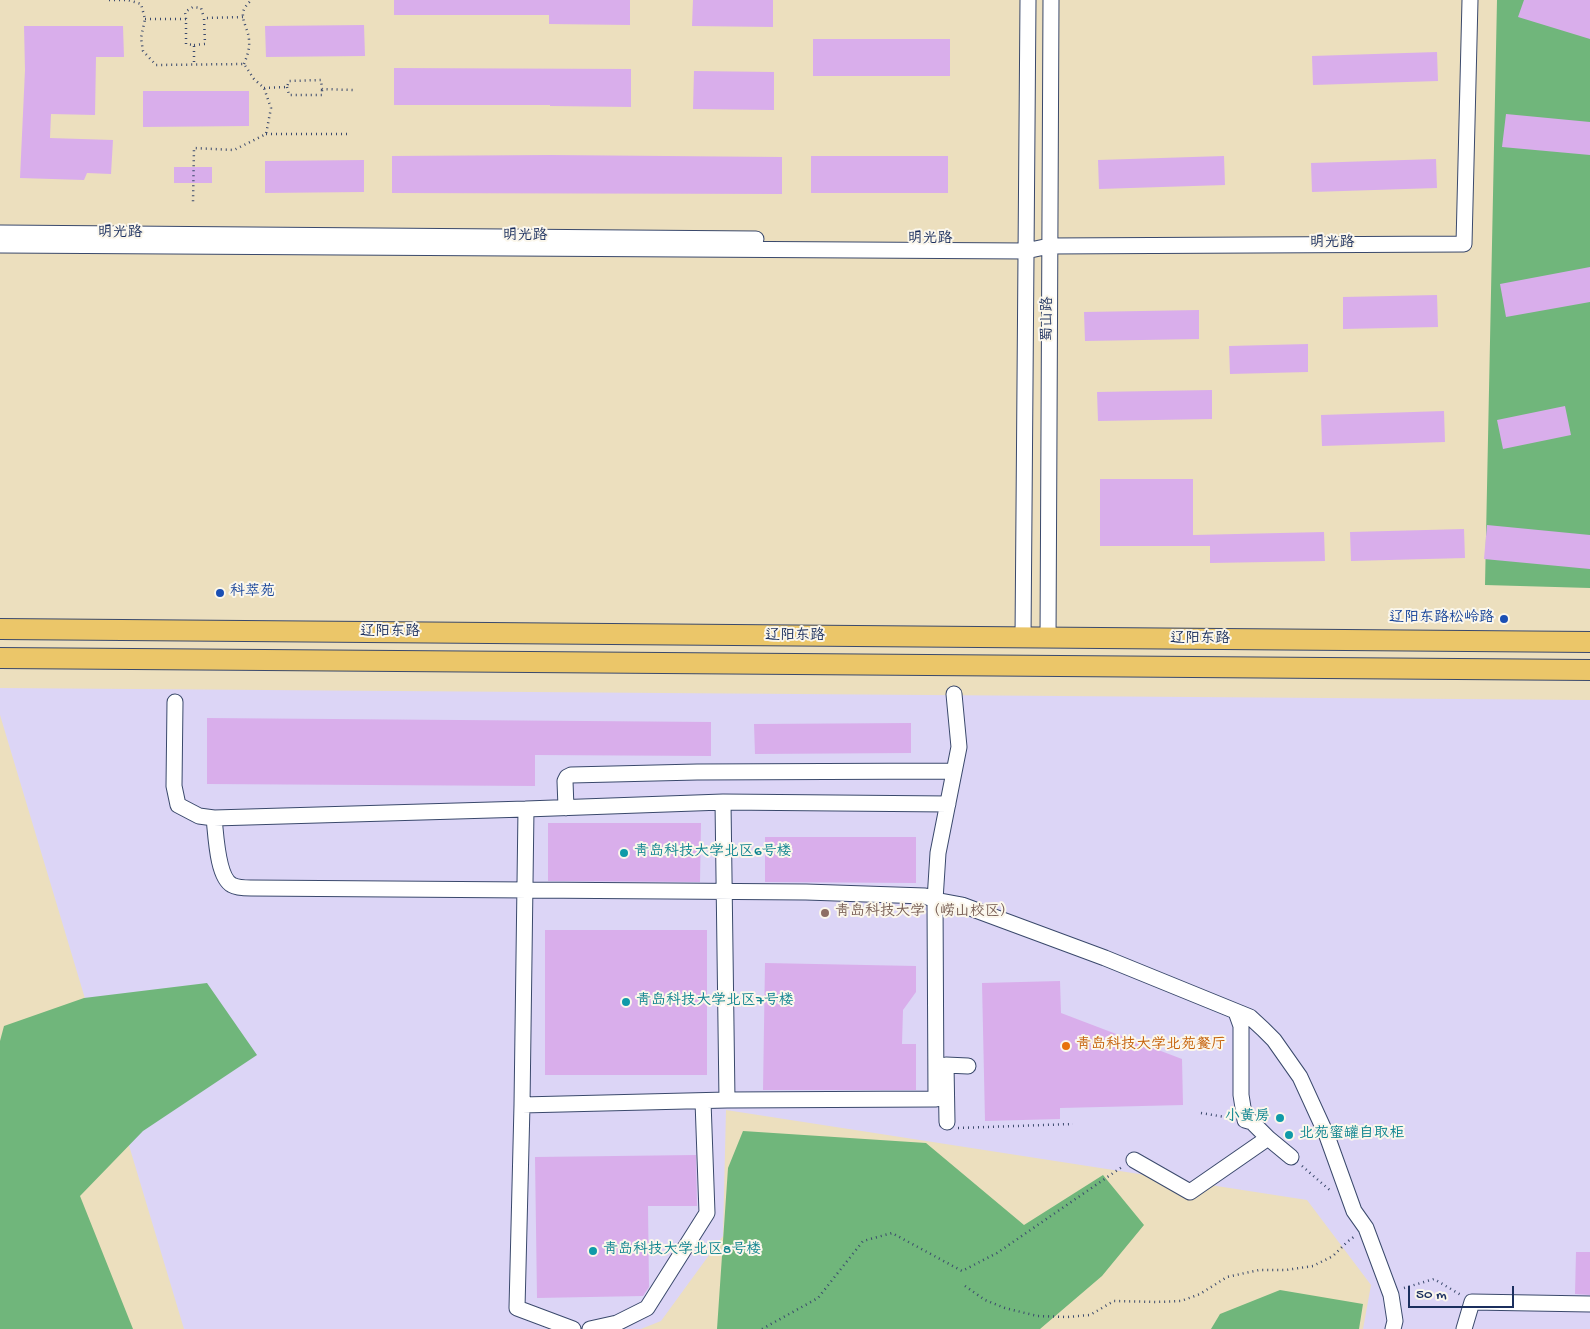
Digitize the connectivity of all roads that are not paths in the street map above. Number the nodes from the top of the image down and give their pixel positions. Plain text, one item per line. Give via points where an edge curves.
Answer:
1 (1028, 0) edge
2 (1050, 0) edge
3 (1470, 0) edge
4 (0, 233) edge
5 (0, 245) edge
6 (1026, 246) junction
7 (1049, 246) junction
8 (0, 629) edge
9 (1023, 638) junction
10 (1048, 639) junction
11 (1590, 642) edge
12 (0, 658) edge
13 (1590, 670) edge
14 (954, 694) dead end
15 (175, 702) dead end
16 (954, 771) junction
17 (723, 802) junction
18 (948, 804) junction
19 (566, 808) junction
20 (526, 810) junction
21 (214, 818) junction
22 (525, 891) junction
23 (724, 892) junction
24 (935, 900) junction
25 (1236, 1012) junction
26 (968, 1066) dead end
27 (727, 1100) junction
28 (703, 1101) junction
29 (522, 1105) junction
30 (947, 1122) road end
31 (1268, 1138) junction
32 (1291, 1157) road end
33 (1134, 1160) road end
34 (1590, 1304) edge
35 (573, 1329) edge
36 (590, 1329) edge
37 (1393, 1329) edge
38 (1464, 1329) edge

1 - 6 street, 蜀山路
2 - 7 street, 蜀山路
3 - 7 street, 明光路 via 1464,244
4 - 6 street, 明光路
5 - 6 street, 明光路
6 - 7 street, 明光路
6 - 9 street, 蜀山路
7 - 10 street, 蜀山路
8 - 9 main road, 辽阳东路
9 - 10 main road, 辽阳东路
10 - 11 main road, 辽阳东路
12 - 13 main road, 辽阳东路
14 - 16 street via 959,747
15 - 21 street via 174,786 178,804 199,816
16 - 18 street
16 - 19 street via 571,776 566,781
17 - 18 street
17 - 19 street
17 - 23 street
18 - 24 street via 938,853
19 - 20 street
20 - 21 street
20 - 22 street
21 - 22 street via 221,868 232,886
22 - 23 street
22 - 29 street
23 - 24 street via 925,896
23 - 27 street
24 - 25 street via 962,905 1105,958
24 - 27 street via 936,1099
25 - 31 street via 1241,1026 1245,1120 1252,1122
25 - 37 street via 1250,1017 1274,1040 1300,1077 1327,1136 1354,1211 1366,1228 1391,1295
26 - 30 street via 946,1066
27 - 28 street
28 - 29 street
28 - 36 street via 707,1213 647,1308 616,1323
29 - 35 street via 517,1308
31 - 32 street
31 - 33 street via 1190,1192
34 - 38 street via 1472,1302

